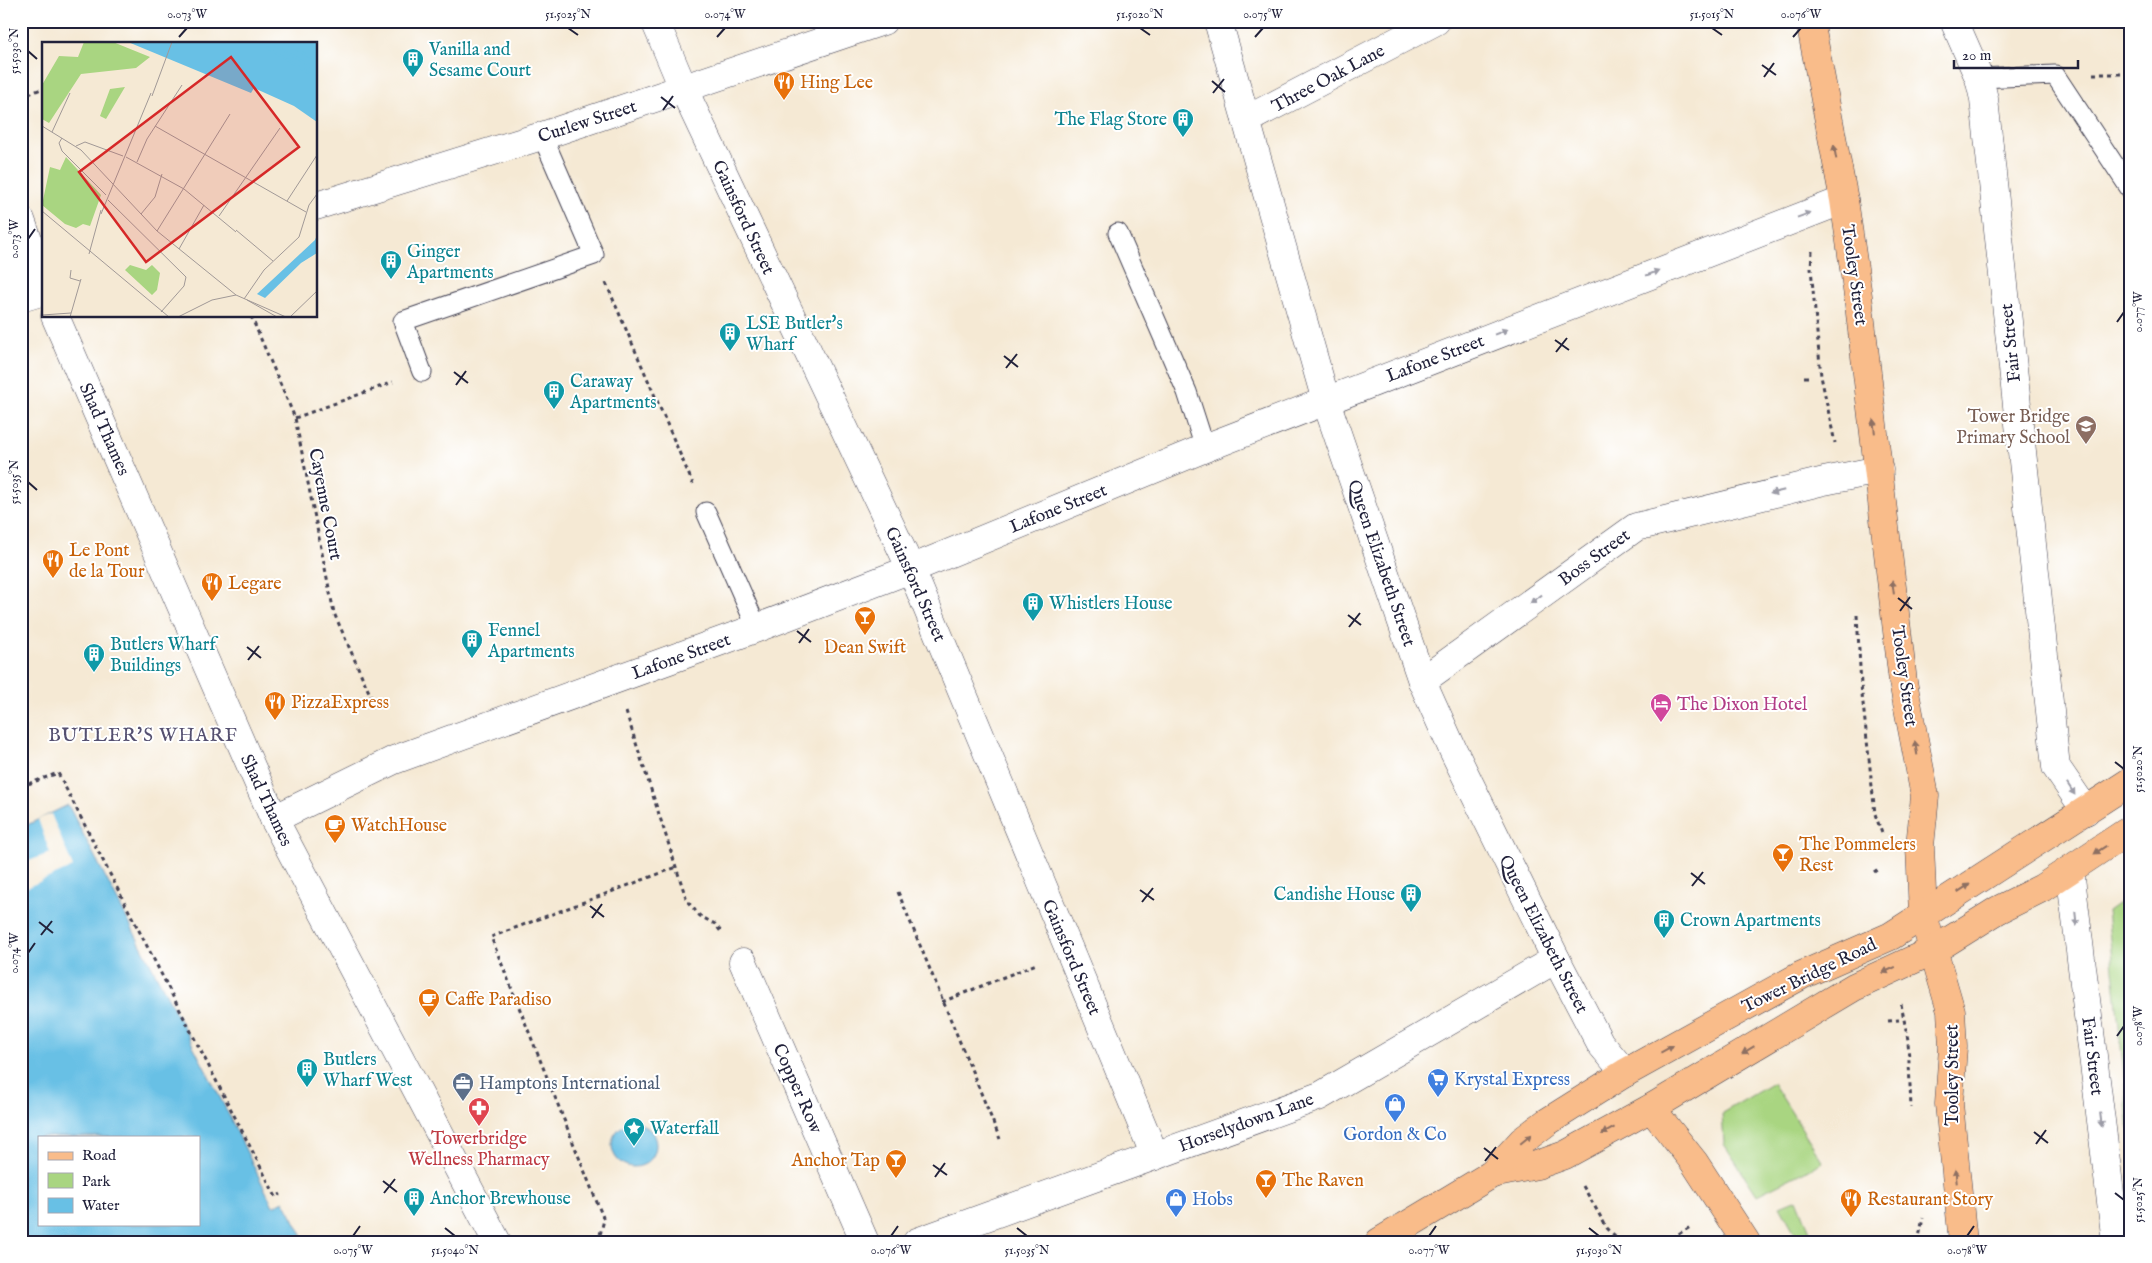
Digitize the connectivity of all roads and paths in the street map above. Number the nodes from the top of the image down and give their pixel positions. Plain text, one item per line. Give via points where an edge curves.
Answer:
1 (655, 21) edge
2 (883, 21) edge
3 (1218, 21) edge
4 (1436, 21) edge
5 (1810, 21) edge
6 (1954, 21) edge
7 (1979, 78) junction
8 (42, 89) edge
9 (684, 90) junction
10 (21, 97) edge
11 (1246, 120) junction
12 (545, 135) junction
13 (2131, 190) edge
14 (1844, 200) junction
15 (318, 205) edge
16 (21, 220) edge
17 (1118, 233) dead end
18 (594, 256) junction
19 (42, 280) edge
20 (42, 292) edge
21 (21, 298) edge
22 (56, 318) edge
23 (252, 318) edge
24 (422, 372) joint
25 (1804, 377) dead end
26 (1809, 377) dead end
27 (1326, 401) junction
28 (295, 418) junction
29 (1205, 448) junction
30 (1879, 470) junction
31 (706, 512) joint
32 (911, 569) junction
33 (756, 628) junction
34 (616, 680) junction
35 (1422, 681) junction
36 (372, 699) dead end
37 (21, 770) edge
38 (2131, 781) edge
39 (2086, 812) junction
40 (274, 819) junction
41 (2131, 829) edge
42 (676, 867) junction
43 (1878, 869) dead end
44 (2070, 870) junction
45 (1874, 872) dead end
46 (898, 892) dead end
47 (1923, 915) junction
48 (1069, 950) junction
49 (1934, 950) junction
50 (1556, 960) junction
51 (743, 962) joint
52 (942, 1002) junction
53 (1899, 1020) dead end
54 (1888, 1021) dead end
55 (1625, 1073) junction
56 (1651, 1108) junction
57 (1000, 1139) dead end
58 (1156, 1156) junction
59 (1492, 1174) junction
60 (281, 1194) dead end
61 (1588, 1195) dead end
62 (1687, 1229) dead end
63 (496, 1242) edge
64 (598, 1242) edge
65 (865, 1242) edge
66 (917, 1242) edge
67 (1379, 1242) edge
68 (1621, 1242) edge
69 (1665, 1242) edge
70 (1746, 1242) edge
71 (1963, 1242) edge
72 (2116, 1242) edge

1 - 9 street, Gainsford Street
2 - 9 street, Curlew Street
3 - 11 street, Queen Elizabeth Street
4 - 11 street, Three Oak Lane
14 -> 5 main road, Tooley Street
6 - 7 street, Fair Street
7 - 13 lane via 2055,75
7 -> 39 street, Fair Street via 1985,109 2056,767
8 - 10 path
9 - 12 street, Curlew Street
9 - 32 street, Gainsford Street
11 - 27 street, Queen Elizabeth Street
12 - 15 street, Curlew Street
12 - 18 lane
27 -> 14 street, Lafone Street
30 -> 14 main road, Tooley Street
16 - 19 street
17 - 29 lane via 1187,392
18 - 24 lane via 403,320
18 - 31 path
20 - 21 street
22 - 40 street, Shad Thames
23 - 28 path, Cayenne Court
24 - 28 path
25 - 26 path
27 - 29 street, Lafone Street
27 - 35 street, Queen Elizabeth Street
28 - 36 path, Cayenne Court via 334,613
29 - 32 street, Lafone Street
30 -> 35 street, Boss Street via 1824,480 1636,527
47 -> 30 main road, Tooley Street via 1920,846 1925,796 1903,682
31 - 33 lane
32 - 33 street, Lafone Street
32 - 48 street, Gainsford Street
33 - 34 street, Lafone Street
34 - 40 street, Lafone Street via 394,760
34 - 42 path
35 - 50 street, Queen Elizabeth Street
37 - 60 path via 28,784 58,773 276,1197
38 - 39 main road, Tower Bridge Road
47 -> 39 main road, Tower Bridge Road
40 - 63 street, Shad Thames
41 -> 44 main road, Tower Bridge Road
42 - 51 path via 687,901 700,916 715,924
42 - 64 path via 491,937 604,1220
43 - 45 path
44 - 49 main road, Tower Bridge Road
44 -> 72 street, Fair Street
46 - 52 path
47 - 49 main road, Tooley Street
55 -> 47 main road, Tower Bridge Road via 1802,975 1891,936
48 - 52 path
48 - 58 street, Gainsford Street
49 -> 56 main road, Tower Bridge Road via 1854,987
71 -> 49 main road, Tooley Street via 1949,1104 1953,1047 1951,1011
50 - 55 street, Queen Elizabeth Street via 1600,1043
50 - 58 street, Horselydown Lane via 1320,1096
51 - 65 street, Copper Row
52 - 57 path
53 - 54 path
59 -> 55 main road, Tower Bridge Road via 1522,1141 1547,1122
56 -> 59 main road, Tower Bridge Road via 1565,1155 1538,1165
56 - 70 main road via 1694,1162
58 - 66 street, Horselydown Lane
59 - 67 main road, Tower Bridge Road
61 - 68 path via 1607,1228
62 - 69 path

